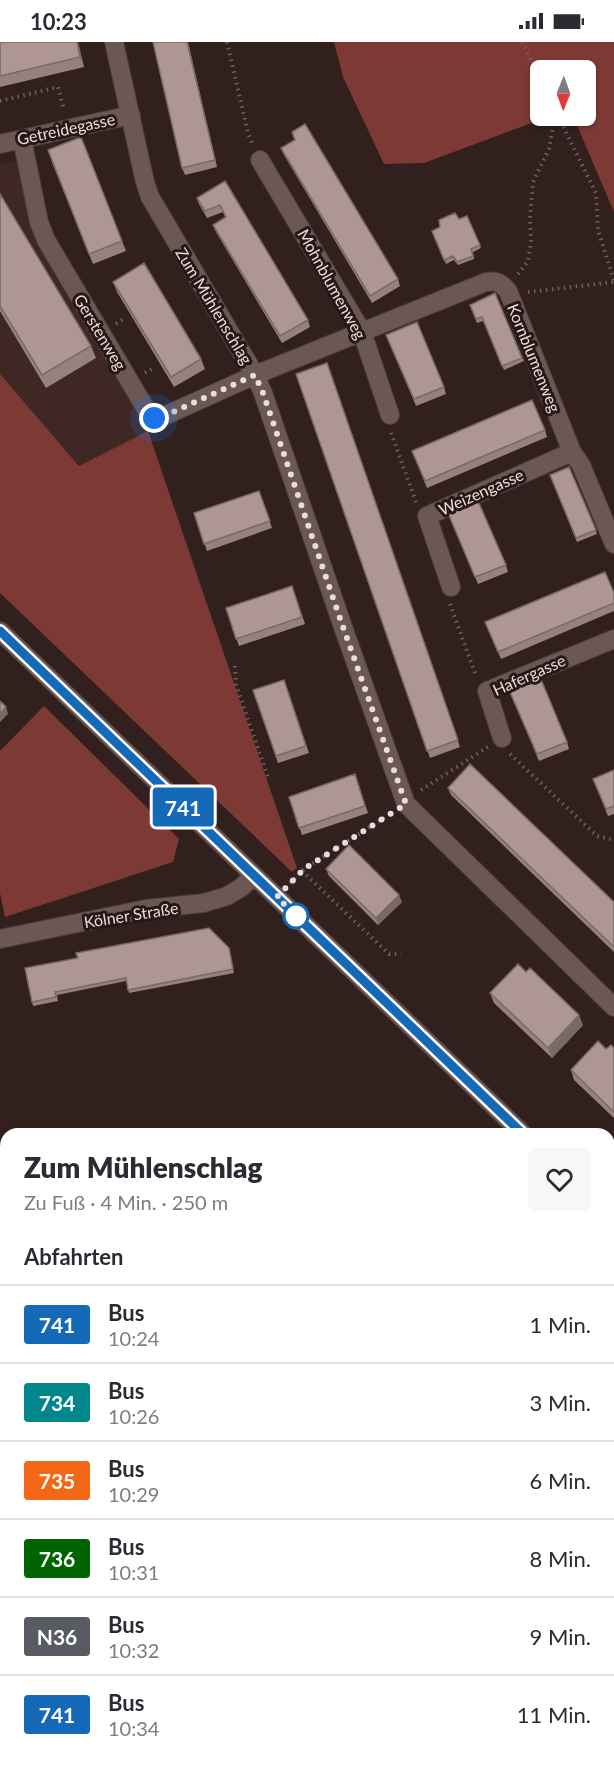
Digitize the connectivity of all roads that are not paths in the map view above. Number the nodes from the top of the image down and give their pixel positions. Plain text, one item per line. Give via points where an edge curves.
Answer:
1 (114, 42) edge
2 (131, 115) junction
3 (22, 139) junction
4 (0, 144) edge
5 (260, 160) road end
6 (362, 332) junction
7 (255, 375) junction
8 (390, 415) road end
9 (572, 452) junction
10 (614, 544) edge
11 (451, 587) road end
12 (0, 631) edge
13 (614, 639) edge
14 (502, 738) road end
15 (254, 875) junction
16 (0, 939) edge
17 (614, 1007) edge
18 (517, 1128) edge

1 - 2 street, Zum Mühlenschlag
2 - 3 street, Getreidegasse
2 - 7 street, Zum Mühlenschlag via 150,197
3 - 4 street, Getreidegasse
3 - 7 street, Gerstenweg via 46,240 154,418
5 - 6 street, Mohnblumenweg
6 - 7 street, Kornblumenweg
6 - 8 street, Mohnblumenweg
6 - 9 street, Kornblumenweg via 495,281 506,289
7 - 17 street, Zum Mühlenschlag via 406,804
9 - 10 street, Kornblumenweg
9 - 11 street, Weizengasse via 427,516
12 - 15 street
13 - 14 street, Hafergasse via 487,692
15 - 16 street, Kölner Straße via 227,896 204,903 146,909
15 - 18 street

